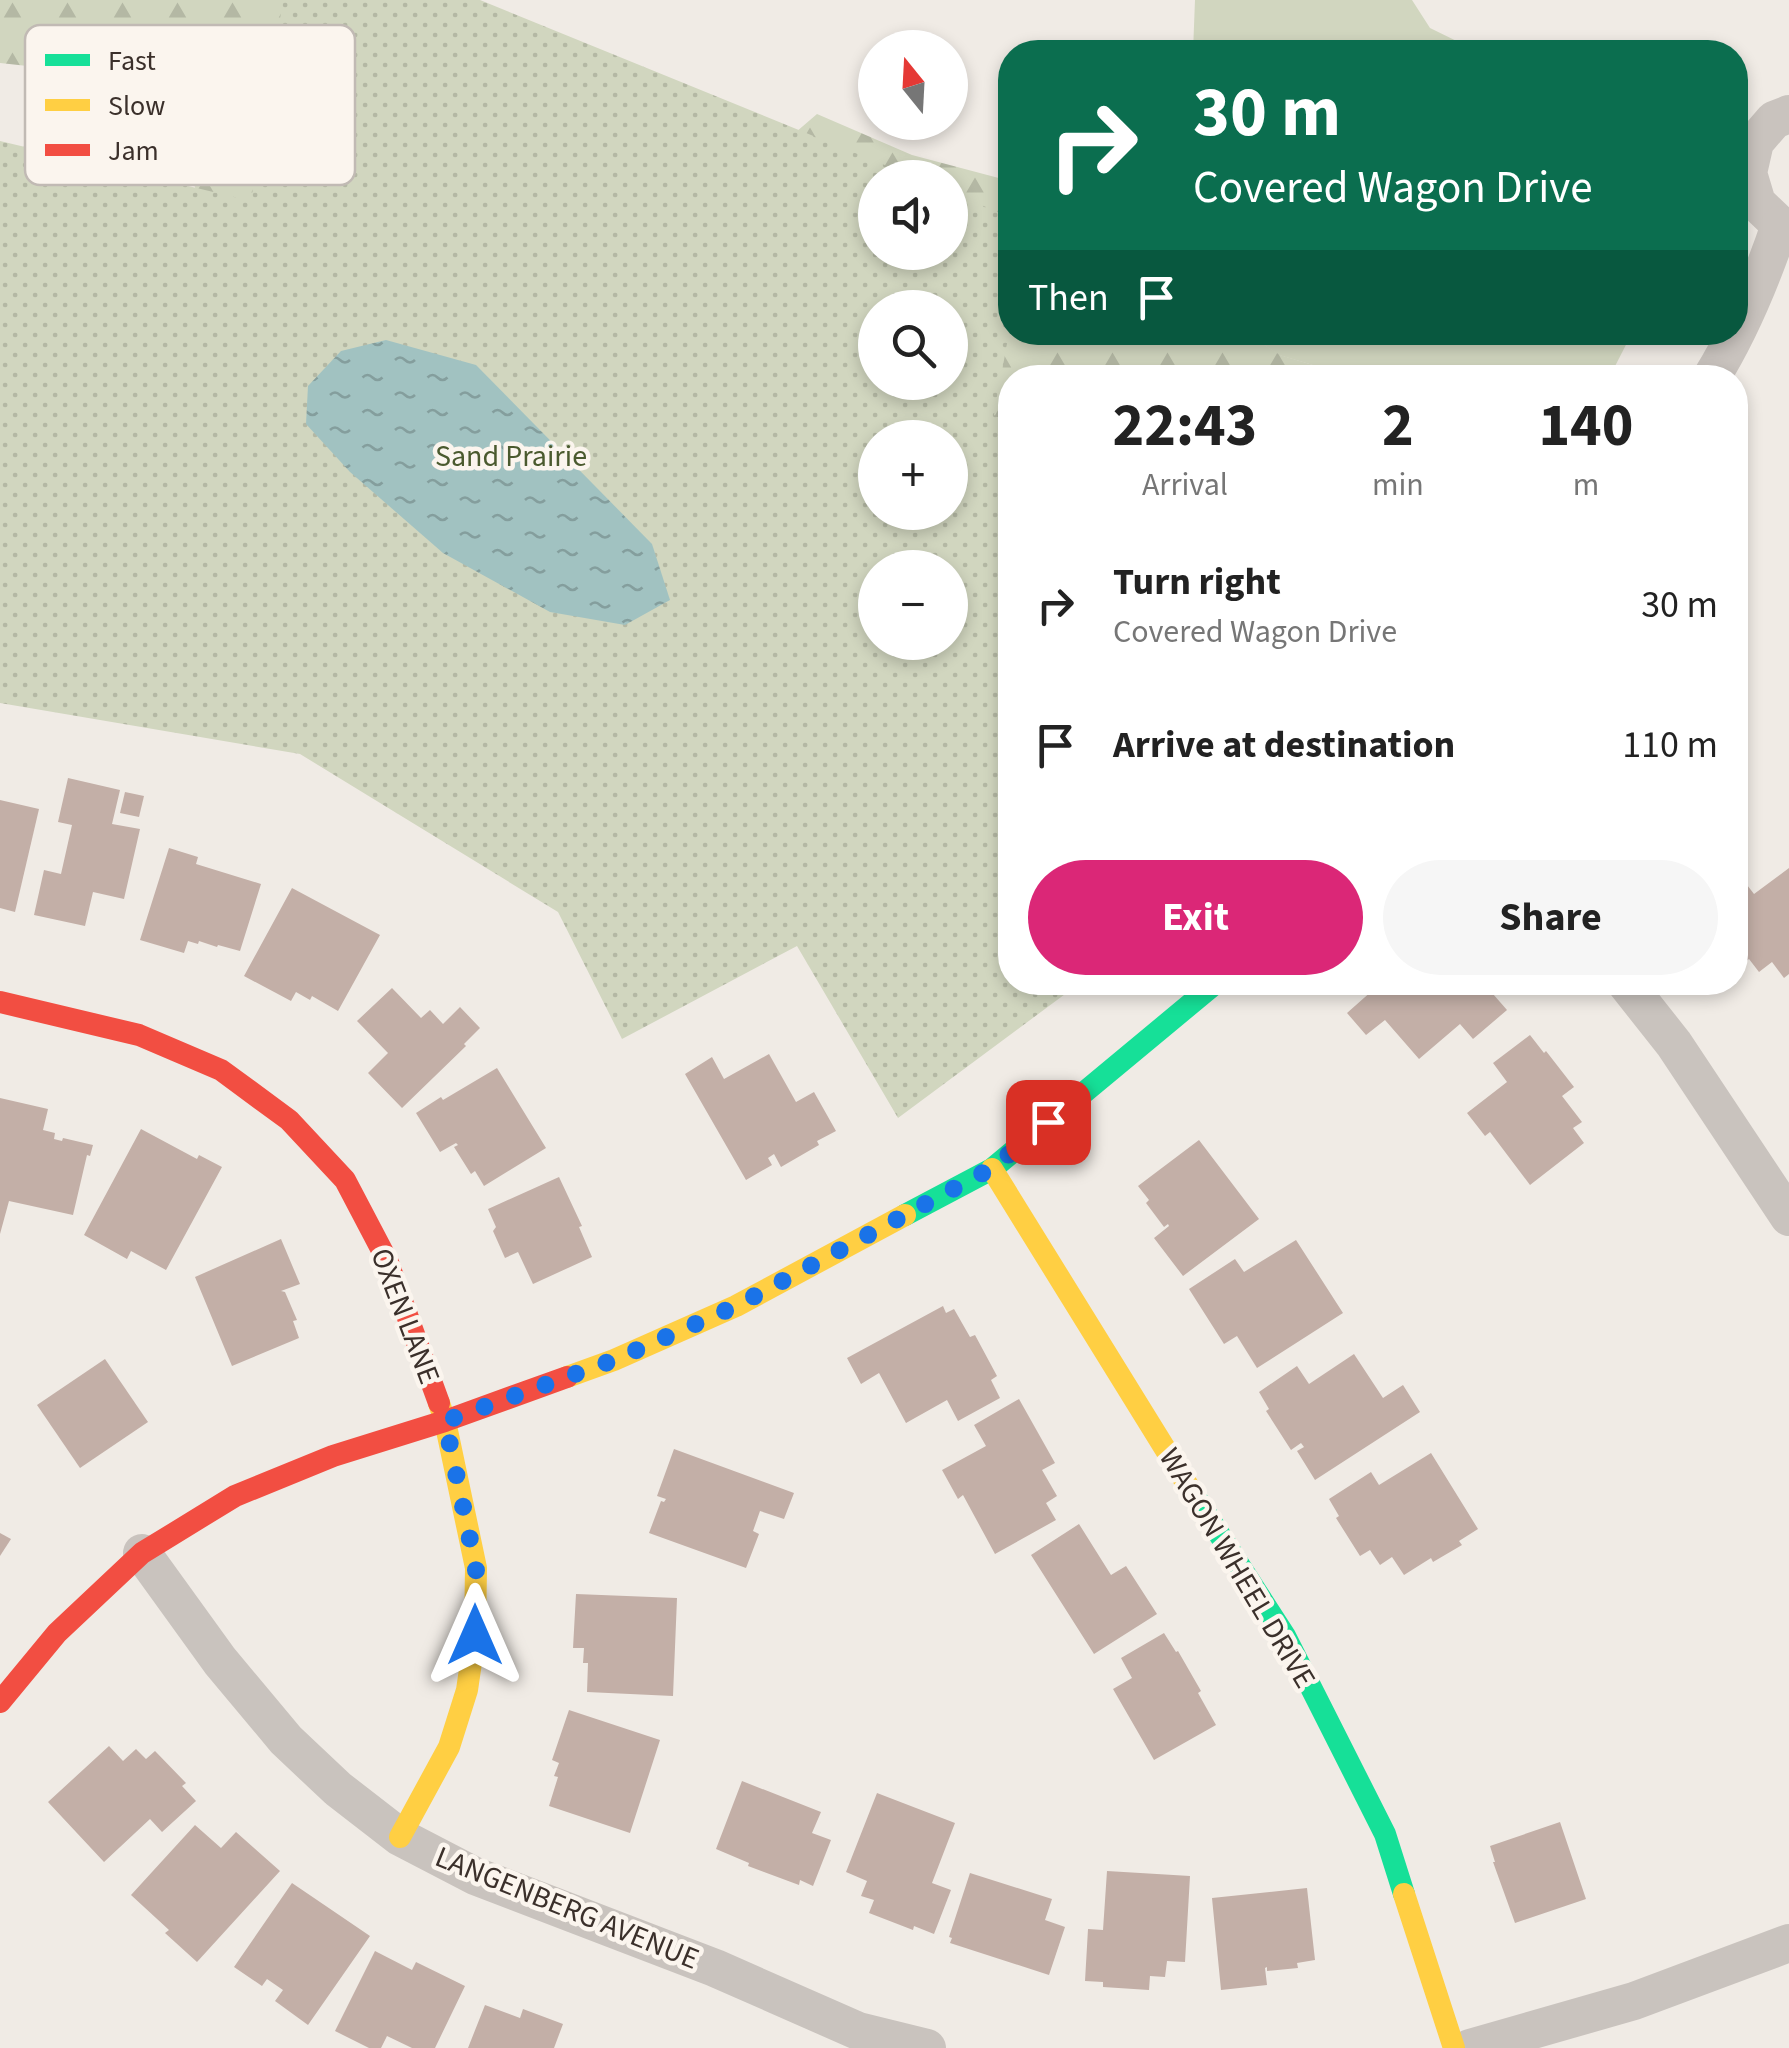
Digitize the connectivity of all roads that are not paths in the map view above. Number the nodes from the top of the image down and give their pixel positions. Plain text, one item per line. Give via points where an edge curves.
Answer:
1 (1789, 114) edge
2 (1748, 137) edge
3 (1748, 173) edge
4 (1785, 226) edge
5 (1748, 308) edge
6 (1201, 995) edge
7 (1635, 995) edge
8 (0, 1002) edge
9 (992, 1168) junction
10 (1789, 1217) edge
11 (445, 1421) junction
12 (142, 1553) junction
13 (0, 1702) edge
14 (400, 1837) junction
15 (1789, 1944) edge
16 (927, 2048) edge
17 (1454, 2048) edge
18 (1470, 2048) edge

1 - 2 street
3 - 4 street via 1757,203
4 - 5 street
6 - 9 street
7 - 10 street
8 - 11 street, OXEN LANE via 139,1034 221,1070 289,1120 345,1180 379,1244
9 - 11 street via 736,1306 614,1360
9 - 17 street, WAGON WHEEL DRIVE via 1284,1636 1385,1834
11 - 12 street via 235,1496
11 - 14 street, OXEN LANE via 476,1568 475,1635 468,1690 449,1747
12 - 13 street via 57,1633
12 - 14 street, LANGENBERG AVENUE via 286,1740
14 - 16 street, LANGENBERG AVENUE via 475,1876 858,2030
15 - 18 street via 1634,2001

